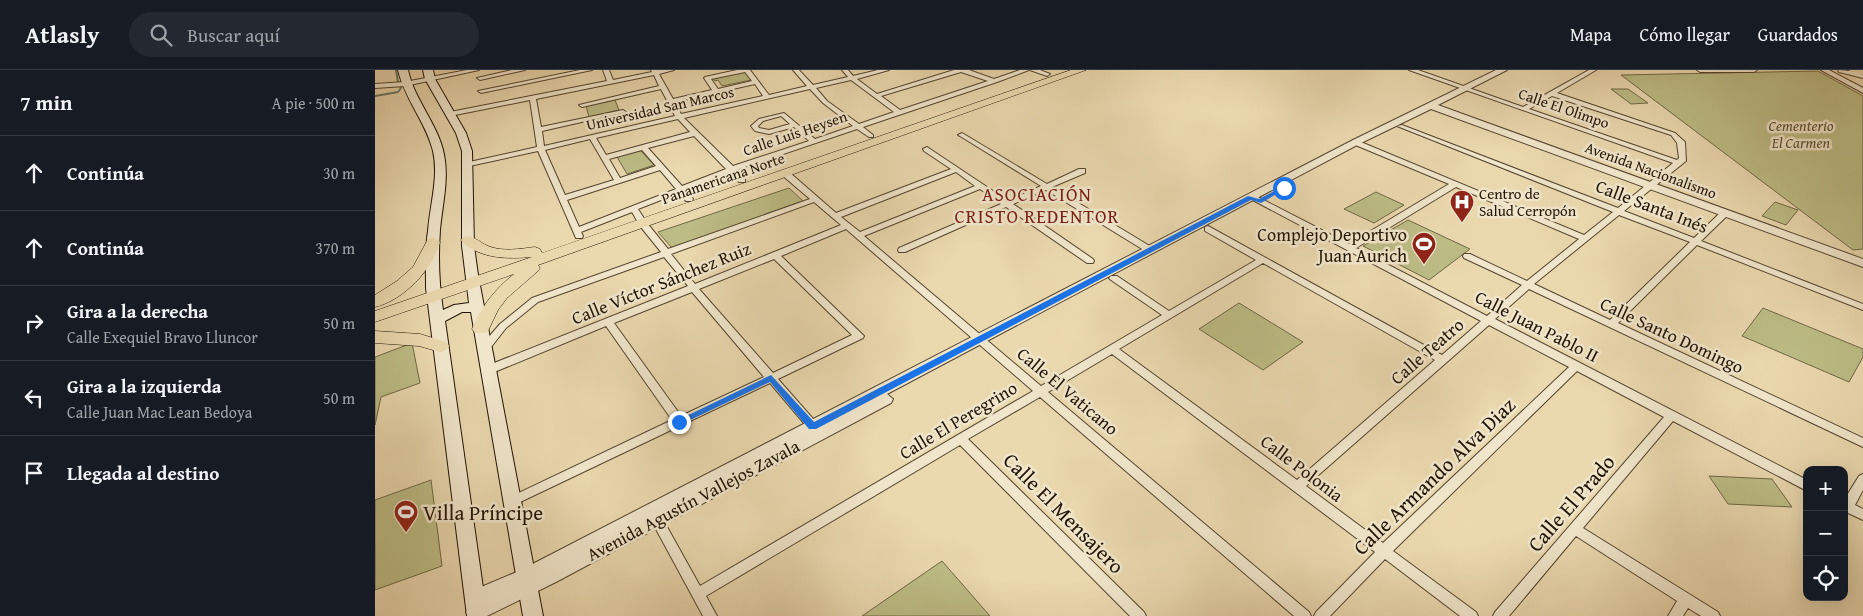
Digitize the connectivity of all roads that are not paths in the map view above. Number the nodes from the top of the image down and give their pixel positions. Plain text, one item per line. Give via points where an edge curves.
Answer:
1 (403, 70) edge
2 (478, 70) edge
3 (522, 70) edge
4 (589, 70) edge
5 (605, 70) edge
6 (671, 70) edge
7 (747, 70) edge
8 (796, 70) edge
9 (845, 70) edge
10 (886, 70) edge
11 (962, 70) edge
12 (1027, 70) edge
13 (1033, 70) edge
14 (1081, 70) edge
15 (1412, 70) edge
16 (1503, 70) edge
17 (1593, 70) edge
18 (1701, 70) edge
19 (1754, 70) edge
20 (1824, 70) edge
21 (1842, 70) edge
22 (1853, 70) edge
23 (655, 72) edge
24 (1053, 72) edge
25 (429, 74) edge
26 (1863, 74) edge
27 (481, 78) junction
28 (852, 78) junction
29 (995, 81) junction
30 (611, 82) junction
31 (757, 82) junction
32 (405, 84) junction
33 (375, 86) edge
34 (663, 87) junction
35 (811, 88) junction
36 (577, 89) junction
37 (1466, 89) junction
38 (481, 91) junction
39 (716, 91) junction
40 (1863, 91) edge
41 (1551, 93) junction
42 (876, 96) junction
43 (618, 97) junction
44 (533, 98) junction
45 (768, 98) junction
46 (671, 101) junction
47 (582, 105) junction
48 (1433, 105) junction
49 (483, 108) junction
50 (1524, 109) junction
51 (623, 112) junction
52 (898, 112) junction
53 (450, 114) junction
54 (680, 118) junction
55 (586, 119) junction
56 (794, 125) junction
57 (859, 126) junction
58 (1400, 126) junction
59 (629, 129) junction
60 (537, 130) junction
61 (777, 130) junction
62 (695, 133) junction
63 (766, 135) dead end
64 (963, 135) dead end
65 (871, 136) junction
66 (592, 137) junction
67 (814, 142) junction
68 (1360, 144) junction
69 (644, 148) junction
70 (541, 149) junction
71 (927, 149) dead end
72 (605, 158) junction
73 (1679, 163) junction
74 (468, 165) junction
75 (662, 167) junction
76 (732, 169) junction
77 (957, 169) junction
78 (1082, 171) dead end
79 (786, 174) junction
80 (742, 180) junction
81 (618, 181) junction
82 (1455, 184) junction
83 (981, 186) junction
84 (1651, 186) junction
85 (1045, 187) junction
86 (686, 195) junction
87 (562, 199) junction
88 (816, 199) junction
89 (1255, 199) junction
90 (1007, 203) junction
91 (1619, 211) junction
92 (1725, 213) junction
93 (638, 216) junction
94 (835, 216) junction
95 (847, 226) junction
96 (1207, 229) junction
97 (577, 234) junction
98 (858, 236) junction
99 (1585, 239) junction
100 (468, 240) junction
101 (1697, 241) junction
102 (433, 242) junction
103 (1349, 248) junction
104 (902, 250) dead end
105 (1150, 250) junction
106 (535, 252) junction
107 (667, 254) junction
108 (553, 255) junction
109 (775, 255) junction
110 (1467, 256) dead end
111 (1262, 260) junction
112 (1860, 260) edge
113 (1090, 261) dead end
114 (1114, 278) junction
115 (471, 279) junction
116 (1528, 285) junction
117 (694, 288) junction
118 (433, 292) junction
119 (375, 302) edge
120 (375, 307) edge
121 (476, 307) junction
122 (1863, 307) edge
123 (1168, 315) junction
124 (375, 317) edge
125 (437, 319) junction
126 (1488, 320) junction
127 (608, 322) junction
128 (1611, 324) junction
129 (481, 329) junction
130 (375, 337) edge
131 (983, 342) junction
132 (440, 346) junction
133 (484, 349) junction
134 (1112, 349) junction
135 (1443, 360) junction
136 (1576, 366) junction
137 (488, 370) junction
138 (771, 378) junction
139 (1040, 391) junction
140 (1671, 416) junction
141 (679, 422) junction
142 (816, 430) junction
143 (961, 438) junction
144 (1863, 443) edge
145 (1863, 479) edge
146 (1803, 484) edge
147 (1297, 487) junction
148 (512, 502) junction
149 (1848, 503) edge
150 (1848, 507) edge
151 (1863, 515) edge
152 (657, 520) junction
153 (1575, 529) junction
154 (1384, 551) junction
155 (527, 582) junction
156 (698, 594) junction
157 (1686, 599) junction
158 (476, 609) edge
159 (533, 616) edge
160 (710, 616) edge
161 (1139, 616) edge
162 (1304, 616) edge
163 (1321, 616) edge
164 (1471, 616) edge
165 (1499, 616) edge
166 (1675, 616) edge
167 (1713, 616) edge

1 - 32 main road
2 - 25 street
2 - 27 street
3 - 27 street
4 - 38 street
5 - 30 street
6 - 23 street
7 - 31 street
7 - 39 street via 707,78
8 - 35 street
9 - 28 street
10 - 28 street, Universidad San Marcos
11 - 29 street
11 - 42 street
12 - 29 street, Calle Luis Heysen
13 - 24 street
14 - 79 highway, Panamericana Norte
15 - 37 street, Calle El Olimpo
16 - 37 street, Avenida Agustín Vallejos Zavala
17 - 41 street
18 - 19 street
20 - 40 street
21 - 26 street
22 - 26 main road
23 - 30 street
23 - 34 street
24 - 65 highway, Panamericana Norte
25 - 32 street
25 - 53 main road
27 - 38 street
28 - 35 street, Universidad San Marcos
28 - 42 street
29 - 52 street, Calle Luis Heysen
30 - 36 street
31 - 39 street
31 - 45 street
32 - 33 street
32 - 102 main road via 434,139 439,157 438,212
34 - 43 street
34 - 46 street
35 - 45 street, Universidad San Marcos
35 - 57 street
36 - 44 street
36 - 47 street
37 - 48 street, Avenida Agustín Vallejos Zavala
37 - 50 street, Calle El Olimpo
38 - 49 street
39 - 46 street
41 - 50 street
41 - 73 street via 1673,134 1681,142 1683,159
42 - 52 street
43 - 47 street
43 - 51 street
44 - 49 street
44 - 60 street
45 - 54 street, Universidad San Marcos
46 - 54 street
47 - 55 street
48 - 58 street, Avenida Agustín Vallejos Zavala
48 - 68 street, Avenida Agustín Vallejos Zavala
48 - 84 street, Avenida Nacionalismo
49 - 53 street
50 - 73 street, Calle El Olimpo
51 - 55 street
51 - 59 street
52 - 57 street, Calle Luis Heysen
53 - 74 main road via 465,142
54 - 59 street, Universidad San Marcos
54 - 62 street
55 - 60 street
56 - 61 street
56 - 61 street via 782,114 761,120 754,126 764,132
56 - 67 street
57 - 65 street
57 - 67 street, Calle Luis Heysen
58 - 68 street, Avenida Agustín Vallejos Zavala
58 - 91 street, Calle Santa Inés
59 - 66 street, Universidad San Marcos
60 - 70 street
61 - 63 street
62 - 69 street
62 - 76 street
64 - 85 street
65 - 80 highway, Panamericana Norte
66 - 70 street, Universidad San Marcos
66 - 72 street
67 - 76 street, Calle Luis Heysen
68 - 82 street
68 - 89 street, Avenida Agustín Vallejos Zavala
69 - 72 street
69 - 75 street
70 - 74 street, Universidad San Marcos
70 - 87 street
71 - 77 street
72 - 81 street
73 - 84 street, Calle Teatro
74 - 100 main road
75 - 81 street
75 - 86 street
76 - 80 street
76 - 86 street, Calle Luis Heysen
77 - 83 street
77 - 94 street
78 - 85 street
79 - 88 street, Calle El Vaticano
79 - 93 highway, Panamericana Norte
80 - 86 highway, Panamericana Norte
81 - 87 street
82 - 99 street
82 - 103 street
83 - 90 street
83 - 98 street
84 - 91 street, Calle Teatro
84 - 92 street, Avenida Nacionalismo
85 - 90 street
85 - 105 street
86 - 93 highway, Panamericana Norte
87 - 97 street
88 - 94 street, Calle El Vaticano
88 - 107 street
89 - 96 street, Avenida Agustín Vallejos Zavala
89 - 103 street, Calle Juan Pablo II
89 - 105 street, Avenida Agustín Vallejos Zavala
90 - 104 street
90 - 113 street
91 - 99 street, Calle Teatro
91 - 101 street, Calle Santa Inés
92 - 101 street
92 - 112 street, Avenida Nacionalismo
93 - 97 highway, Panamericana Norte
93 - 107 street
93 - 108 highway, Panamericana Norte
94 - 95 street, Calle El Vaticano
95 - 98 street, Calle El Vaticano
95 - 109 street, Calle Víctor Sánchez Ruiz
96 - 111 street
96 - 114 street, Avenida Agustín Vallejos Zavala
97 - 106 highway, Panamericana Norte
98 - 131 street, Calle El Vaticano
99 - 116 street, Calle Teatro
100 - 106 highway via 484,250 499,253
100 - 115 main road
101 - 122 street, Calle Santa Inés
101 - 128 street
102 - 118 main road
102 - 119 highway via 430,254 413,276
103 - 126 street, Calle Juan Pablo II
105 - 131 street, Avenida Agustín Vallejos Zavala
106 - 115 highway, Panamericana Norte
107 - 117 street
107 - 133 street via 535,300 503,326
108 - 115 highway, Panamericana Norte
108 - 129 highway via 505,290 485,316
109 - 117 street, Calle Víctor Sánchez Ruiz
109 - 138 street via 859,336
110 - 116 street, Calle Santo Domingo
111 - 123 street, Calle El Peregrino
111 - 135 street
114 - 123 street
114 - 131 street, Avenida Agustín Vallejos Zavala
115 - 118 highway, Panamericana Norte
115 - 121 main road
116 - 126 street, Calle Teatro
116 - 128 street, Calle Santo Domingo
117 - 127 street, Calle Víctor Sánchez Ruiz
117 - 138 street
118 - 120 highway, Panamericana Norte
118 - 124 highway, Panamericana Norte
118 - 125 main road
121 - 125 main road via 459,308
121 - 129 main road
123 - 134 street, Calle El Peregrino
125 - 132 main road
126 - 135 street, Calle Teatro
126 - 136 street, Calle Juan Pablo II
127 - 137 street, Calle Víctor Sánchez Ruiz
127 - 141 street
128 - 144 street, Calle Santo Domingo
129 - 133 main road
130 - 132 highway via 420,340
131 - 139 street, Calle El Vaticano
131 - 142 street, Avenida Agustín Vallejos Zavala
132 - 158 main road
133 - 137 main road
134 - 139 street, Calle El Peregrino
134 - 147 street, Calle Polonia
135 - 147 street, Calle Teatro
136 - 140 street, Calle Juan Pablo II
136 - 154 street, Calle Armando Alva Diaz
137 - 148 main road
138 - 141 street
138 - 142 street
139 - 143 street, Calle El Peregrino
139 - 162 street, Calle El Vaticano
140 - 146 street, Calle Juan Pablo II
140 - 153 street, Calle El Prado
141 - 148 street
142 - 152 street, Avenida Agustín Vallejos Zavala
142 - 155 street, Avenida Agustín Vallejos Zavala
143 - 156 street, Calle El Peregrino
143 - 161 street, Calle El Mensajero
145 - 149 street
147 - 154 street, Calle Polonia
148 - 155 main road
150 - 151 street
152 - 155 street, Avenida Agustín Vallejos Zavala
152 - 156 street
153 - 157 street
153 - 165 street, Calle El Prado
154 - 163 street, Calle Armando Alva Diaz
154 - 164 street, Calle Polonia
155 - 158 street, Avenida Agustín Vallejos Zavala
155 - 159 main road
156 - 160 street
157 - 166 street
157 - 167 street

